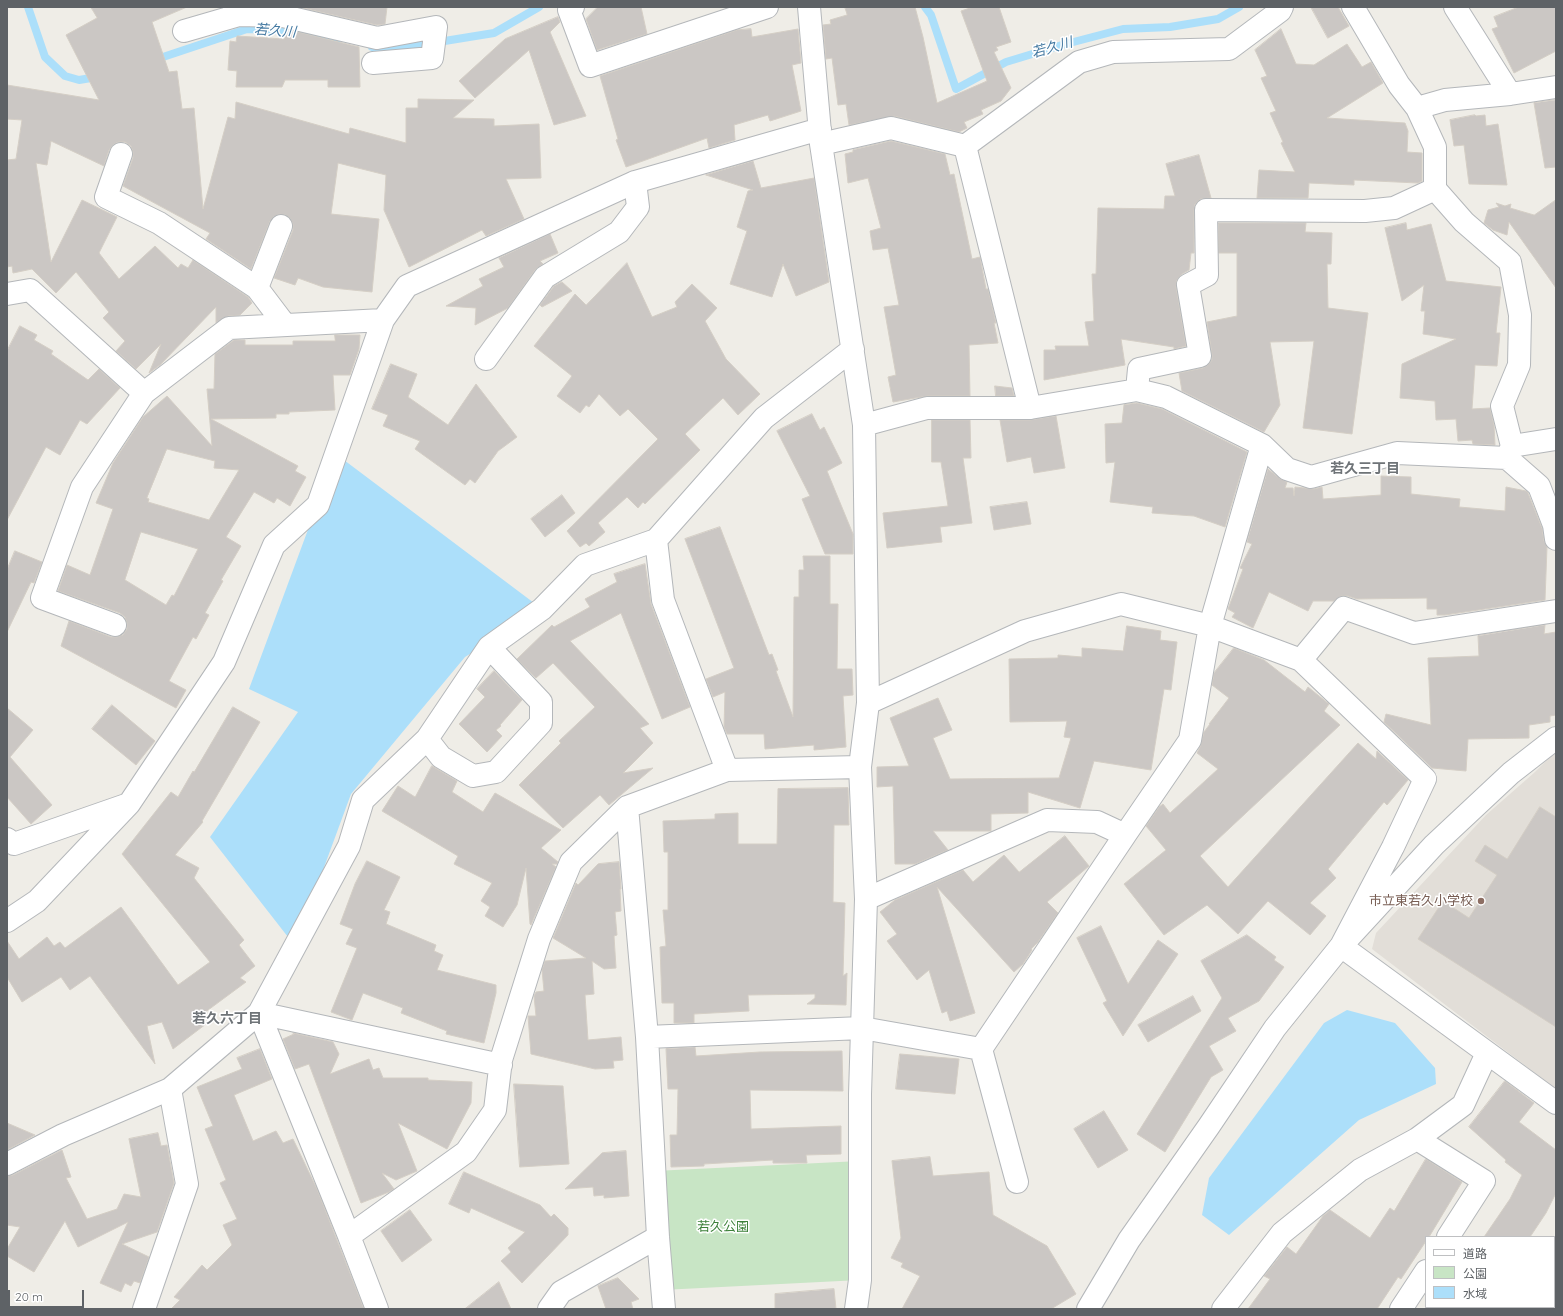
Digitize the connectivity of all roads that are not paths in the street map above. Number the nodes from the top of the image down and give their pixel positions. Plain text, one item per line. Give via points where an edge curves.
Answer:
1 (573, 7) edge
2 (767, 7) edge
3 (809, 7) edge
4 (1282, 7) edge
5 (1353, 7) edge
6 (1455, 7) edge
7 (236, 11) edge
8 (184, 31) dead end
9 (373, 63) dead end
10 (1556, 87) edge
11 (1510, 94) junction
12 (1417, 108) junction
13 (821, 136) junction
14 (965, 146) junction
15 (121, 154) dead end
16 (635, 182) junction
17 (1435, 189) junction
18 (281, 226) dead end
19 (258, 288) junction
20 (7, 294) edge
21 (383, 320) junction
22 (285, 325) junction
23 (853, 349) junction
24 (486, 359) dead end
25 (1137, 390) junction
26 (144, 393) junction
27 (1030, 408) junction
28 (864, 425) junction
29 (1556, 439) edge
30 (1262, 445) junction
31 (1509, 452) junction
32 (656, 540) junction
33 (1556, 540) edge
34 (1556, 611) edge
35 (115, 625) dead end
36 (1210, 626) junction
37 (489, 647) junction
38 (1301, 660) junction
39 (868, 703) junction
40 (1556, 738) edge
41 (427, 739) junction
42 (860, 767) junction
43 (727, 770) junction
44 (129, 804) junction
45 (627, 807) junction
46 (1125, 835) junction
47 (7, 839) edge
48 (866, 899) junction
49 (7, 921) edge
50 (1341, 946) junction
51 (259, 1013) junction
52 (862, 1028) junction
53 (647, 1037) junction
54 (981, 1049) junction
55 (1487, 1053) junction
56 (500, 1065) junction
57 (170, 1089) junction
58 (1556, 1104) edge
59 (1417, 1139) junction
60 (7, 1164) edge
61 (1017, 1182) dead end
62 (349, 1236) junction
63 (1449, 1236) edge
64 (658, 1237) junction
65 (1425, 1273) edge
66 (145, 1309) edge
67 (377, 1309) edge
68 (549, 1309) edge
69 (664, 1309) edge
70 (856, 1309) edge
71 (1088, 1309) edge
72 (1223, 1309) edge
73 (1402, 1309) edge

1 - 2 street via 569,10 590,66
3 - 13 street
4 - 14 street via 1229,49 1113,52 1079,62
5 - 12 street via 1400,85
6 - 11 street
7 - 8 street
7 - 9 street via 283,16 377,38 436,27 432,58
10 - 11 street
11 - 12 street via 1445,100
12 - 17 street via 1435,147
13 - 14 street via 890,128
13 - 16 street
13 - 23 street
14 - 27 street
15 - 19 street via 106,198 159,223
16 - 21 street via 407,286
16 - 24 street via 638,207 619,232 545,277
17 - 25 street via 1394,208 1366,211 1206,210 1207,275 1188,285 1200,356 1139,369
17 - 31 street via 1464,222 1510,262 1520,315 1519,365 1502,406
18 - 19 street
19 - 22 street
20 - 26 street via 30,290
21 - 22 street
21 - 44 street via 318,505 274,545 224,662
22 - 26 street via 229,328
23 - 28 street
23 - 32 street via 764,418
25 - 27 street
25 - 30 street via 1166,398
26 - 35 street via 82,487 42,598
27 - 28 street via 927,408
28 - 39 street
29 - 31 street
30 - 31 street via 1287,469 1312,477 1397,453
30 - 36 street
31 - 33 street via 1539,486 1554,525
32 - 37 street via 585,565 542,609
32 - 43 street via 663,600
34 - 38 street via 1414,633 1344,608
36 - 38 street
36 - 39 street via 1121,604 1025,631
36 - 46 street via 1190,740
37 - 41 street
37 - 41 street via 541,702 541,722 496,772 473,776 441,757
38 - 50 street via 1425,779
39 - 42 street
40 - 50 street via 1511,773 1434,845
41 - 51 street via 363,800 349,846
42 - 43 street
42 - 48 street
43 - 45 street
44 - 47 street via 14,844
44 - 49 street via 37,901
45 - 53 street
45 - 56 street via 571,862 539,939
46 - 48 street via 1098,822 1047,820
46 - 54 street
48 - 52 street
50 - 55 street
50 - 71 street via 1275,1028 1129,1240
51 - 56 street
51 - 57 street
51 - 62 street
52 - 53 street
52 - 54 street
52 - 70 street via 860,1280
53 - 64 street
54 - 61 street
55 - 58 street
55 - 59 street via 1463,1105
56 - 62 street via 495,1110 466,1152
57 - 60 street via 63,1134
57 - 66 street via 187,1184
59 - 63 street via 1484,1181
59 - 72 street via 1360,1170 1282,1233
62 - 67 street
64 - 68 street via 560,1292
64 - 69 street
65 - 73 street

